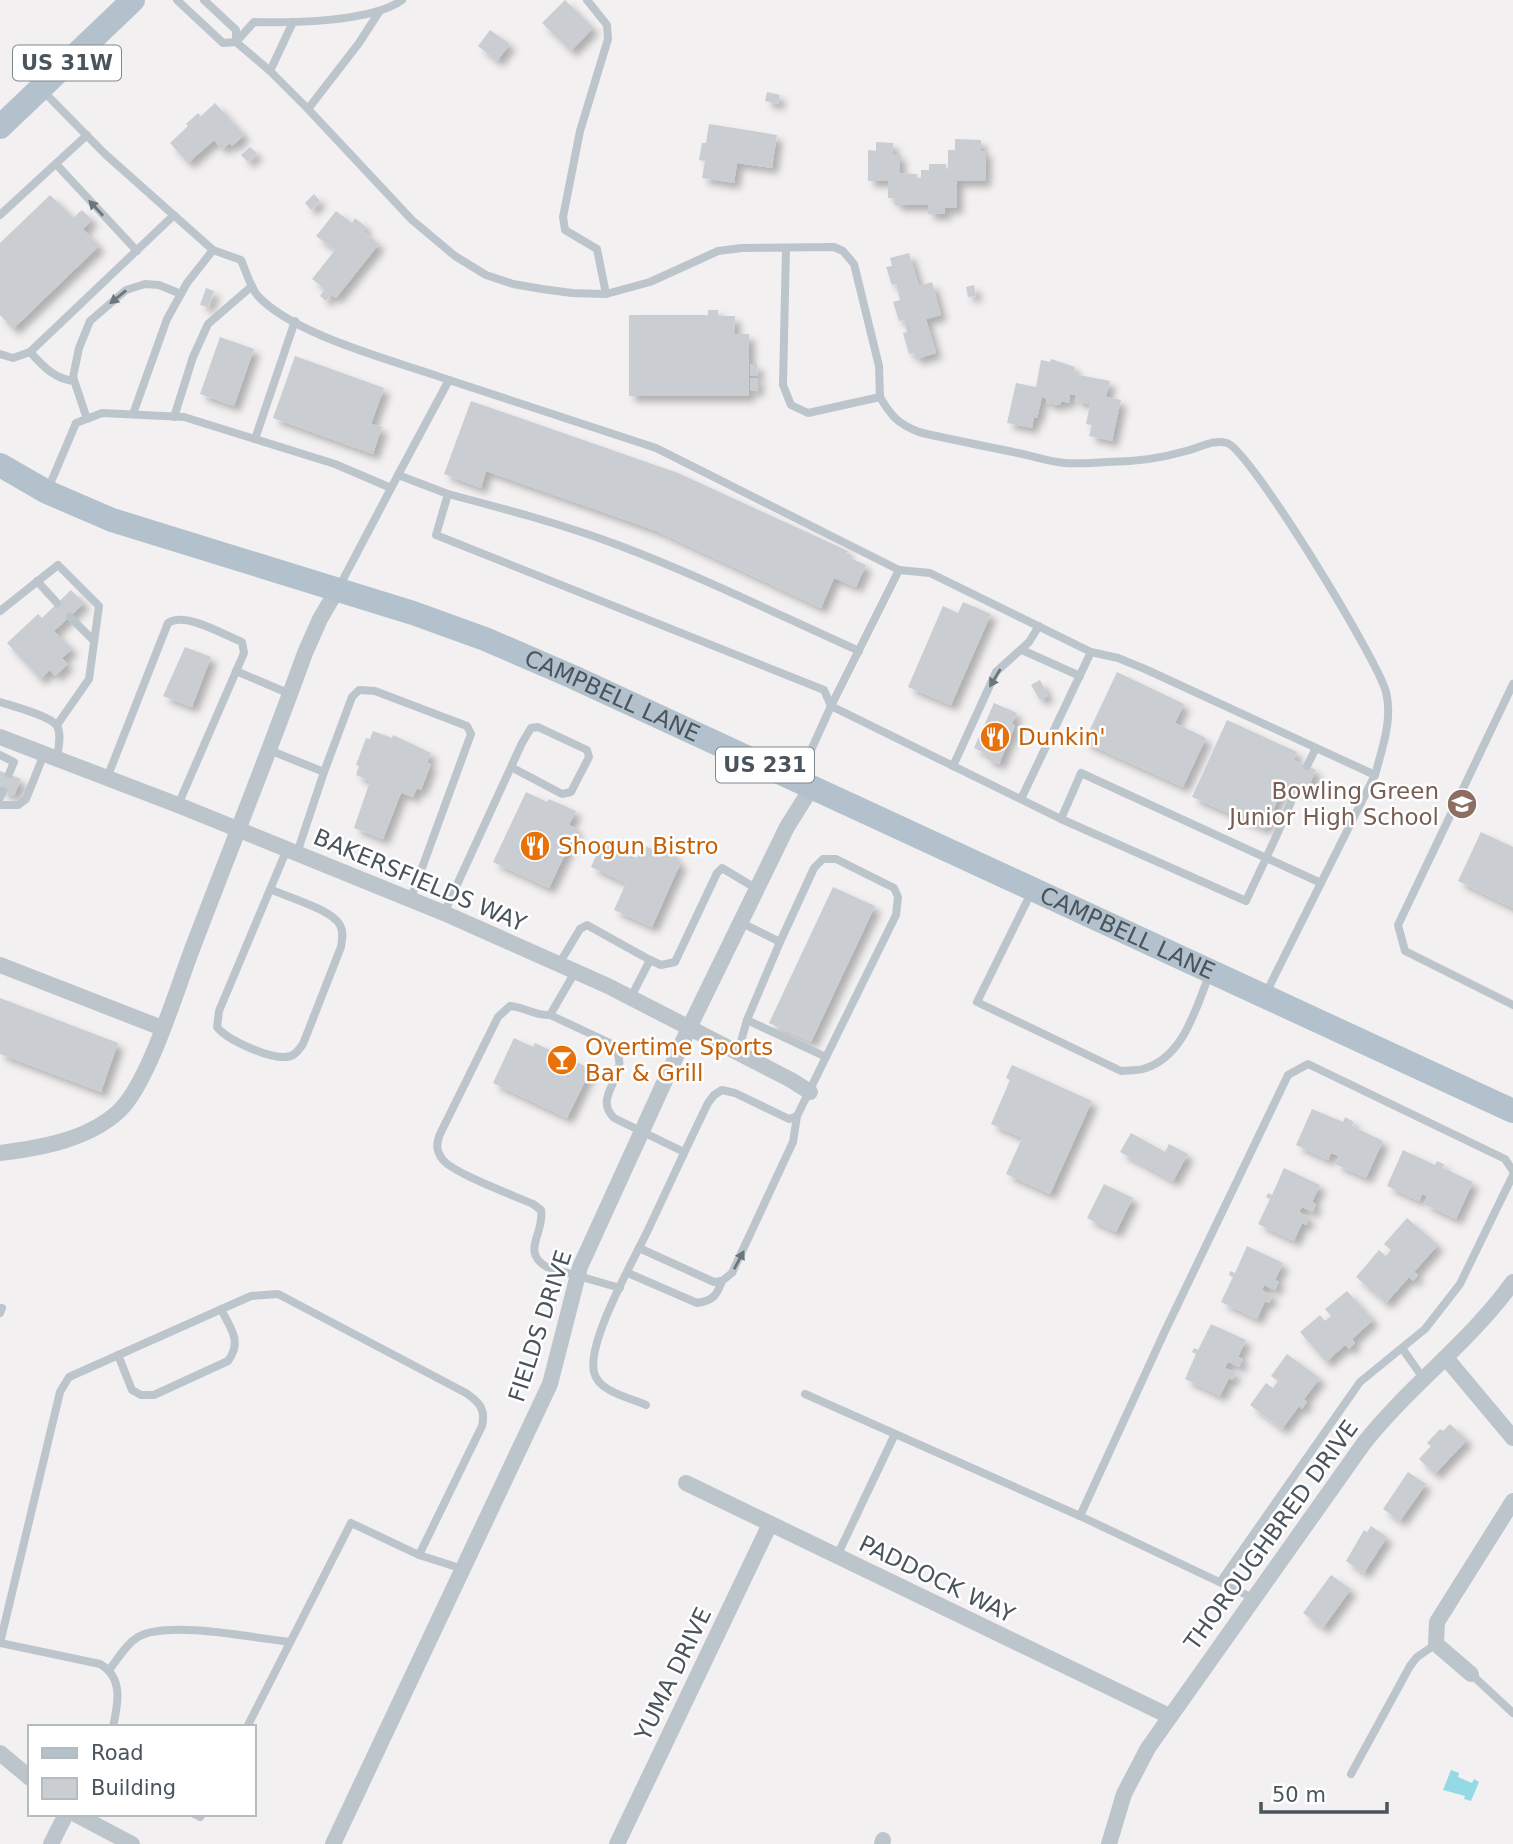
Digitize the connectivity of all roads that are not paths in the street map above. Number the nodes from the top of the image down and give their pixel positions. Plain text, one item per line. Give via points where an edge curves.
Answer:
1 (133, 0) edge
2 (177, 0) edge
3 (204, 0) edge
4 (402, 0) edge
5 (587, 0) edge
6 (215, 11) junction
7 (379, 12) junction
8 (293, 22) junction
9 (202, 23) junction
10 (236, 42) junction
11 (270, 71) junction
12 (41, 88) junction
13 (308, 108) junction
14 (0, 127) edge
15 (87, 135) junction
16 (56, 164) junction
17 (0, 215) edge
18 (174, 215) junction
19 (786, 249) junction
20 (213, 250) junction
21 (137, 251) junction
22 (252, 286) junction
23 (607, 293) junction
24 (181, 294) junction
25 (295, 321) junction
26 (30, 352) junction
27 (0, 355) edge
28 (449, 380) junction
29 (74, 381) junction
30 (880, 397) junction
31 (133, 414) junction
32 (174, 417) junction
33 (87, 419) junction
34 (255, 439) junction
35 (0, 465) edge
36 (398, 475) junction
37 (391, 488) junction
38 (47, 492) junction
39 (448, 494) junction
40 (899, 570) junction
41 (37, 581) junction
42 (337, 590) junction
43 (57, 603) dead end
44 (0, 611) edge
45 (70, 617) dead end
46 (1039, 626) junction
47 (94, 641) junction
48 (1022, 650) junction
49 (859, 651) junction
50 (1091, 652) junction
51 (236, 671) junction
52 (1080, 676) junction
53 (1513, 684) edge
54 (290, 694) junction
55 (0, 702) edge
56 (831, 706) junction
57 (57, 725) junction
58 (0, 737) edge
59 (1316, 748) junction
60 (269, 750) junction
61 (0, 755) edge
62 (51, 756) junction
63 (953, 766) junction
64 (1307, 766) dead end
65 (511, 767) junction
66 (324, 772) junction
67 (9, 774) dead end
68 (1375, 775) junction
69 (107, 778) junction
70 (805, 783) junction
71 (1296, 789) dead end
72 (1021, 799) junction
73 (0, 805) edge
74 (178, 805) junction
75 (1061, 819) junction
76 (237, 830) junction
77 (292, 851) junction
78 (1266, 859) junction
79 (1321, 883) junction
80 (270, 889) junction
81 (757, 889) junction
82 (1034, 889) junction
83 (411, 898) junction
84 (444, 913) junction
85 (742, 923) junction
86 (780, 942) junction
87 (650, 960) junction
88 (559, 964) junction
89 (0, 965) edge
90 (1211, 970) junction
91 (575, 971) junction
92 (1265, 995) junction
93 (631, 998) junction
94 (1513, 1005) edge
95 (550, 1015) junction
96 (747, 1020) junction
97 (162, 1028) junction
98 (690, 1028) junction
99 (738, 1052) junction
100 (826, 1057) junction
101 (810, 1092) junction
102 (1513, 1111) edge
103 (797, 1116) junction
104 (641, 1132) junction
105 (684, 1152) junction
106 (0, 1153) edge
107 (1513, 1173) edge
108 (639, 1248) junction
109 (628, 1273) junction
110 (578, 1276) junction
111 (722, 1281) junction
112 (1513, 1282) edge
113 (620, 1288) junction
114 (221, 1309) junction
115 (1402, 1348) junction
116 (118, 1354) junction
117 (1446, 1358) junction
118 (1423, 1378) junction
119 (805, 1394) dead end
120 (646, 1405) dead end
121 (895, 1434) junction
122 (1513, 1438) edge
123 (686, 1483) dead end
124 (1513, 1502) edge
125 (1080, 1516) junction
126 (770, 1524) junction
127 (419, 1555) junction
128 (837, 1556) junction
129 (463, 1569) junction
130 (1220, 1582) junction
131 (1253, 1598) junction
132 (290, 1642) junction
133 (1436, 1644) junction
134 (109, 1670) junction
135 (1471, 1674) joint
136 (1513, 1713) edge
137 (1169, 1716) junction
138 (113, 1725) edge
139 (248, 1725) edge
140 (0, 1753) edge
141 (1351, 1774) dead end
142 (28, 1775) edge
143 (65, 1816) edge
144 (79, 1816) edge
145 (51, 1844) edge
146 (132, 1844) edge
147 (333, 1844) edge
148 (617, 1844) edge
149 (1109, 1844) edge

1 - 12 main road, US 31W
2 - 9 lane
3 - 6 lane
4 - 7 lane
5 - 23 lane via 607,25 608,39 580,131 562,217 565,230 597,249
6 - 9 lane
6 - 10 lane via 236,30
7 - 8 lane
7 - 13 lane
8 - 10 lane via 254,22
8 - 11 lane
9 - 10 lane via 223,43
10 - 11 lane
11 - 13 lane
12 - 14 main road, US 31W
12 - 15 lane
13 - 23 lane via 412,220 455,256 486,275 513,284
15 - 16 lane
15 - 18 lane
16 - 17 lane
21 -> 16 lane
18 - 20 lane
18 - 21 lane
19 - 23 lane via 718,251 650,282
19 - 30 lane via 834,247 854,264 879,366
19 - 30 lane via 783,385 791,405 808,413
20 - 22 lane via 241,260
20 - 24 lane
21 - 26 lane
22 - 25 lane via 275,310
22 - 32 lane via 208,324
24 -> 29 lane via 159,285 126,290 90,321 79,348
24 - 31 lane via 167,319
25 - 28 lane via 317,334
25 - 34 lane
26 - 27 lane via 13,358
26 - 29 lane via 46,369
28 - 36 lane
28 - 40 lane via 656,448
29 - 33 lane
30 - 68 lane via 902,425 919,432 1064,463 1123,461 1186,451 1215,441 1230,444 1262,482 1328,583 1382,679 1388,717
31 - 32 lane
31 - 33 lane via 102,413
32 - 34 lane
33 - 38 lane via 76,423
34 - 37 lane via 335,464
35 - 38 main road, CAMPBELL LANE / US 231
36 - 37 lane
36 - 39 lane
37 - 42 lane
38 - 42 main road, CAMPBELL LANE / US 231 via 111,520
39 - 49 lane via 619,545
39 - 56 lane via 436,535 824,690
40 - 46 lane via 930,573
40 - 49 lane
41 - 43 lane
41 - 44 lane
41 - 47 lane via 58,565 99,606
42 - 54 street via 320,619
42 - 70 main road, CAMPBELL LANE / US 231 via 485,639
45 - 47 lane
46 - 48 lane
46 - 50 lane
47 - 57 lane via 89,679
48 - 52 lane
48 -> 63 lane via 996,672
49 - 56 lane
50 - 52 lane
50 - 59 lane via 1145,668
51 - 54 lane
51 - 69 lane via 244,653 242,642 187,619 168,623
51 - 74 lane
52 - 72 lane
53 - 94 lane via 1398,925 1405,951
54 - 60 street
55 - 57 lane
56 - 63 lane
56 - 70 lane
57 - 62 lane via 60,738
58 - 62 street, BAKERSFIELDS WAY
59 - 64 lane
59 - 68 lane
60 - 66 lane
60 - 76 street
61 - 67 lane via 14,762
62 - 69 street, BAKERSFIELDS WAY
62 - 73 lane via 26,799 19,805
63 - 72 lane
65 - 65 lane via 531,728 538,727 587,750 589,757 571,792 562,794
65 - 84 lane
66 - 77 lane
66 - 83 lane via 352,697 359,690 375,691 467,726 471,734
68 - 79 lane
69 - 74 street, BAKERSFIELDS WAY
70 - 81 street, FIELDS DRIVE
70 - 82 main road, CAMPBELL LANE / US 231
71 - 78 lane
72 - 75 lane
74 - 76 street, BAKERSFIELDS WAY
75 - 78 lane via 1246,901
75 - 78 lane via 1081,773
76 - 77 street, BAKERSFIELDS WAY
76 - 97 street
77 - 80 lane
77 - 83 street, BAKERSFIELDS WAY
78 - 79 lane
79 - 92 lane
80 - 80 lane via 219,1011 217,1027 230,1039 288,1057 303,1044 343,935 335,918
81 - 85 street, FIELDS DRIVE
81 - 87 lane via 722,868 675,962 661,965
82 - 90 main road, CAMPBELL LANE / US 231
82 - 90 lane via 977,1002 1121,1071 1144,1069 1181,1042
83 - 84 street, BAKERSFIELDS WAY
84 - 88 street, BAKERSFIELDS WAY
85 - 86 lane
85 - 98 street, FIELDS DRIVE
86 - 96 lane
86 - 100 lane via 814,868 823,859 847,864 894,888 898,897 896,915
87 - 88 lane via 587,925
87 - 93 lane
88 - 91 street, BAKERSFIELDS WAY
89 - 97 street
90 - 92 main road, CAMPBELL LANE / US 231
91 - 93 street, BAKERSFIELDS WAY
91 - 95 lane
92 - 102 main road, CAMPBELL LANE / US 231
93 - 98 street, BAKERSFIELDS WAY
95 - 104 lane via 615,1048 620,1068 606,1107 614,1118
95 - 110 lane via 510,1006 503,1010 437,1142 450,1166 541,1210 543,1219 533,1253 537,1262
96 - 99 lane
96 - 100 lane
97 - 106 street via 131,1097 109,1120 61,1141
98 - 99 street, BAKERSFIELDS WAY
98 - 104 street, FIELDS DRIVE
99 - 101 street, BAKERSFIELDS WAY
100 - 101 lane
101 - 103 lane
103 - 105 lane via 789,1119 722,1090 708,1103
111 -> 103 lane via 739,1262 788,1154
104 - 105 lane
104 - 110 street, FIELDS DRIVE
105 - 108 lane
107 - 115 lane via 1460,1284 1424,1329
107 - 125 lane via 1505,1159 1308,1064 1288,1075
108 - 109 lane
108 - 111 lane via 714,1282
109 - 111 lane via 697,1303 716,1295
109 - 113 lane
110 - 113 lane
110 - 129 street, FIELDS DRIVE via 550,1384
112 - 117 street, THOROUGHBRED DRIVE
113 - 120 lane via 599,1338 594,1374 601,1384
114 - 116 lane
114 - 116 lane via 235,1339 235,1351 228,1361 154,1395 132,1390
114 - 127 lane via 251,1296 278,1294 480,1403 482,1426
115 - 118 lane
115 - 130 lane via 1360,1382
116 - 134 lane via 69,1377 63,1385 0,1643 100,1664
117 - 118 street, THOROUGHBRED DRIVE
117 - 122 street
118 - 131 street, THOROUGHBRED DRIVE via 1364,1443
119 - 121 lane
121 - 125 lane
121 - 128 lane
123 - 126 street, PADDOCK WAY
124 - 133 street via 1437,1622
125 - 130 lane
126 - 128 street, PADDOCK WAY
126 - 148 street, YUMA DRIVE
127 - 129 lane
127 - 132 lane via 351,1523
128 - 137 street, PADDOCK WAY
129 - 147 street, FIELDS DRIVE
130 - 131 lane
131 - 137 street, THOROUGHBRED DRIVE
132 - 134 lane via 163,1630 135,1639
132 - 139 lane
133 - 135 street
133 - 141 lane via 1410,1666
134 - 138 lane via 118,1699
135 - 136 lane
137 - 149 street, THOROUGHBRED DRIVE via 1124,1794
140 - 142 street
143 - 145 street
144 - 146 street

